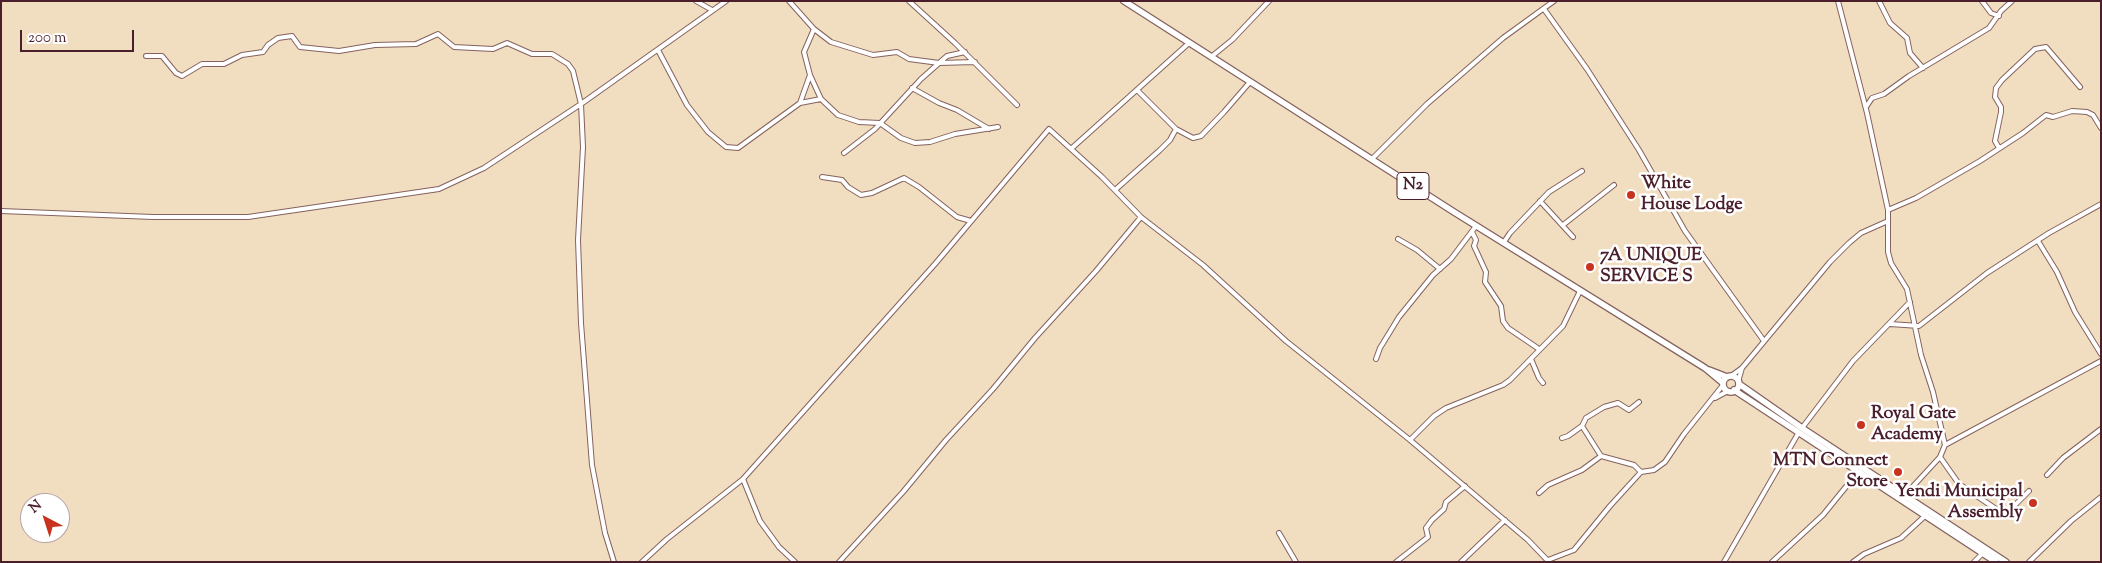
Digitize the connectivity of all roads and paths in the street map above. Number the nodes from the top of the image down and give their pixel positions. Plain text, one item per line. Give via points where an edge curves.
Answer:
1 (696, 1) edge
2 (726, 1) edge
3 (789, 1) edge
4 (909, 1) edge
5 (1124, 1) edge
6 (1269, 1) edge
7 (1554, 1) edge
8 (1838, 1) edge
9 (1879, 1) edge
10 (1982, 1) edge
11 (2012, 1) edge
12 (1544, 9) junction
13 (712, 10) junction
14 (1999, 16) junction
15 (814, 29) junction
16 (1189, 43) junction
17 (658, 50) junction
18 (964, 52) junction
19 (146, 56) dead end
20 (1211, 57) junction
21 (939, 62) junction
22 (975, 62) junction
23 (1923, 68) junction
24 (810, 75) junction
25 (1250, 82) junction
26 (2080, 87) dead end
27 (912, 88) junction
28 (1137, 90) junction
29 (820, 100) junction
30 (800, 103) junction
31 (581, 104) junction
32 (1018, 105) dead end
33 (1866, 107) junction
34 (880, 123) junction
35 (998, 127) dead end
36 (2101, 128) edge
37 (989, 129) junction
38 (1176, 129) junction
39 (1072, 148) junction
40 (1999, 148) junction
41 (844, 153) dead end
42 (1372, 160) junction
43 (1582, 170) dead end
44 (822, 177) dead end
45 (1614, 186) dead end
46 (1115, 190) junction
47 (1540, 201) junction
48 (2101, 204) edge
49 (1888, 210) junction
50 (1, 211) edge
51 (1141, 217) junction
52 (1888, 221) junction
53 (971, 222) junction
54 (1563, 225) junction
55 (1476, 226) junction
56 (1472, 232) junction
57 (1574, 237) dead end
58 (1398, 239) dead end
59 (2038, 241) junction
60 (1504, 242) junction
61 (1440, 269) junction
62 (1580, 291) junction
63 (1910, 302) junction
64 (1890, 324) junction
65 (1916, 326) junction
66 (1764, 342) junction
67 (1540, 349) junction
68 (2101, 354) edge
69 (1376, 359) dead end
70 (1531, 359) junction
71 (2101, 361) edge
72 (1704, 368) junction
73 (1742, 368) junction
74 (1729, 376) junction
75 (1543, 383) dead end
76 (1738, 383) junction
77 (1723, 384) junction
78 (1731, 391) junction
79 (1713, 399) junction
80 (1639, 402) dead end
81 (1582, 426) junction
82 (2101, 429) edge
83 (1800, 430) junction
84 (1562, 438) dead end
85 (1410, 440) junction
86 (1945, 445) junction
87 (1601, 456) junction
88 (1940, 456) junction
89 (1641, 472) junction
90 (1858, 472) junction
91 (2047, 475) dead end
92 (743, 479) junction
93 (1465, 486) junction
94 (2029, 490) dead end
95 (1539, 493) dead end
96 (1905, 495) junction
97 (2101, 497) edge
98 (1926, 515) junction
99 (1505, 520) junction
100 (1279, 533) dead end
101 (1983, 553) junction
102 (1548, 561) edge
103 (614, 562) edge
104 (642, 562) edge
105 (795, 562) edge
106 (839, 562) edge
107 (1296, 562) edge
108 (1396, 562) edge
109 (1461, 562) edge
110 (1724, 562) edge
111 (1772, 562) edge
112 (1853, 562) edge
113 (1974, 562) edge
114 (1996, 562) edge
115 (2006, 562) edge
116 (2029, 562) edge

1 - 13 street
2 - 13 street
3 - 15 street
4 - 18 street
5 - 16 highway, N2
6 - 20 street
7 - 12 street
8 - 33 street
9 - 23 street via 1890,23 1907,38 1910,52
10 - 14 street via 1991,13
11 - 14 street
12 - 42 street via 1503,38 1427,104
12 - 66 street via 1619,119 1685,232
13 - 17 street
14 - 23 street via 1979,36
15 - 21 street via 831,42 866,53 897,52 910,59
15 - 24 street via 804,52
16 - 20 highway, N2
16 - 28 street
17 - 30 street via 687,105 708,132 726,147 738,148
17 - 31 street
18 - 21 street via 946,56
18 - 22 street
19 - 31 street via 162,56 182,76 202,64 224,64 242,54 263,52 278,38 292,36 300,47 339,51 375,45 416,44 438,34 454,47 493,49 507,43 532,54 552,54 573,71
20 - 25 highway, N2
21 - 22 street
21 - 27 street
22 - 32 street
23 - 33 street via 1884,94 1872,98
24 - 29 street
24 - 30 street
25 - 38 street via 1201,136 1193,138
25 - 42 highway, N2
26 - 40 street via 2046,47 2035,49 1996,88 1995,97 2001,112 1995,141
27 - 34 street
27 - 37 street
28 - 38 street
28 - 39 street
29 - 30 street
29 - 34 street via 838,115 859,122
31 - 50 street via 484,168 440,188 248,218 153,218
31 - 103 street via 583,147 578,240 581,323 592,465
33 - 49 street
34 - 37 street via 901,138 915,143
34 - 41 street
35 - 37 street
36 - 40 street via 2093,115 2087,112 2072,111 2053,117 2046,115
38 - 46 street via 1170,140
39 - 46 street
39 - 53 street via 1049,129
40 - 49 street via 1916,198
42 - 55 highway, N2
43 - 47 street
44 - 53 street via 842,180 861,195 904,178 957,217
45 - 54 street
46 - 51 street
47 - 54 street
47 - 60 street
48 - 59 street
49 - 52 street
51 - 85 street via 1202,265 1286,341
51 - 106 street
52 - 63 street via 1888,252
52 - 66 street via 1861,233 1830,262
53 - 92 street
54 - 57 street
55 - 56 street
55 - 60 highway, N2
56 - 61 street
56 - 67 street via 1476,240 1474,246 1486,272 1484,282 1501,306 1503,321 1508,328
58 - 61 street
59 - 65 street via 1987,273 1925,323
59 - 68 street
60 - 62 highway, N2
61 - 69 street via 1399,316
62 - 67 street via 1563,326
62 - 72 highway, N2
63 - 64 street
63 - 65 street
64 - 65 street
64 - 83 street via 1853,361
65 - 86 street
66 - 73 street
67 - 70 street
70 - 75 street
70 - 85 street via 1503,385 1434,416
71 - 86 street
72 - 74 highway, N2
72 - 77 highway, N2
73 - 74 street
73 - 76 street
74 - 76 highway via 1735,377
74 - 77 highway
76 - 78 highway
76 - 83 highway
77 - 78 highway
77 - 79 street
78 - 79 street
78 - 83 highway
79 - 89 street via 1665,462 1654,470
80 - 81 street via 1629,410 1618,403 1604,407 1586,418
81 - 84 street
81 - 87 street
82 - 91 street via 2063,458
83 - 90 highway
83 - 96 highway
83 - 110 street
85 - 93 street
86 - 88 street
87 - 89 street via 1634,465
87 - 95 street via 1582,470 1548,484
88 - 94 street via 1959,484 2005,515
88 - 96 street
89 - 102 street via 1574,550
90 - 98 highway
90 - 111 street via 1823,515
92 - 104 street
92 - 105 street via 760,521
93 - 99 street
93 - 108 street via 1446,502 1444,509 1426,528 1428,537
96 - 115 highway
97 - 116 street
98 - 101 highway
98 - 112 street via 1901,538
99 - 102 street
99 - 109 street
100 - 107 street
101 - 113 street
101 - 114 highway

